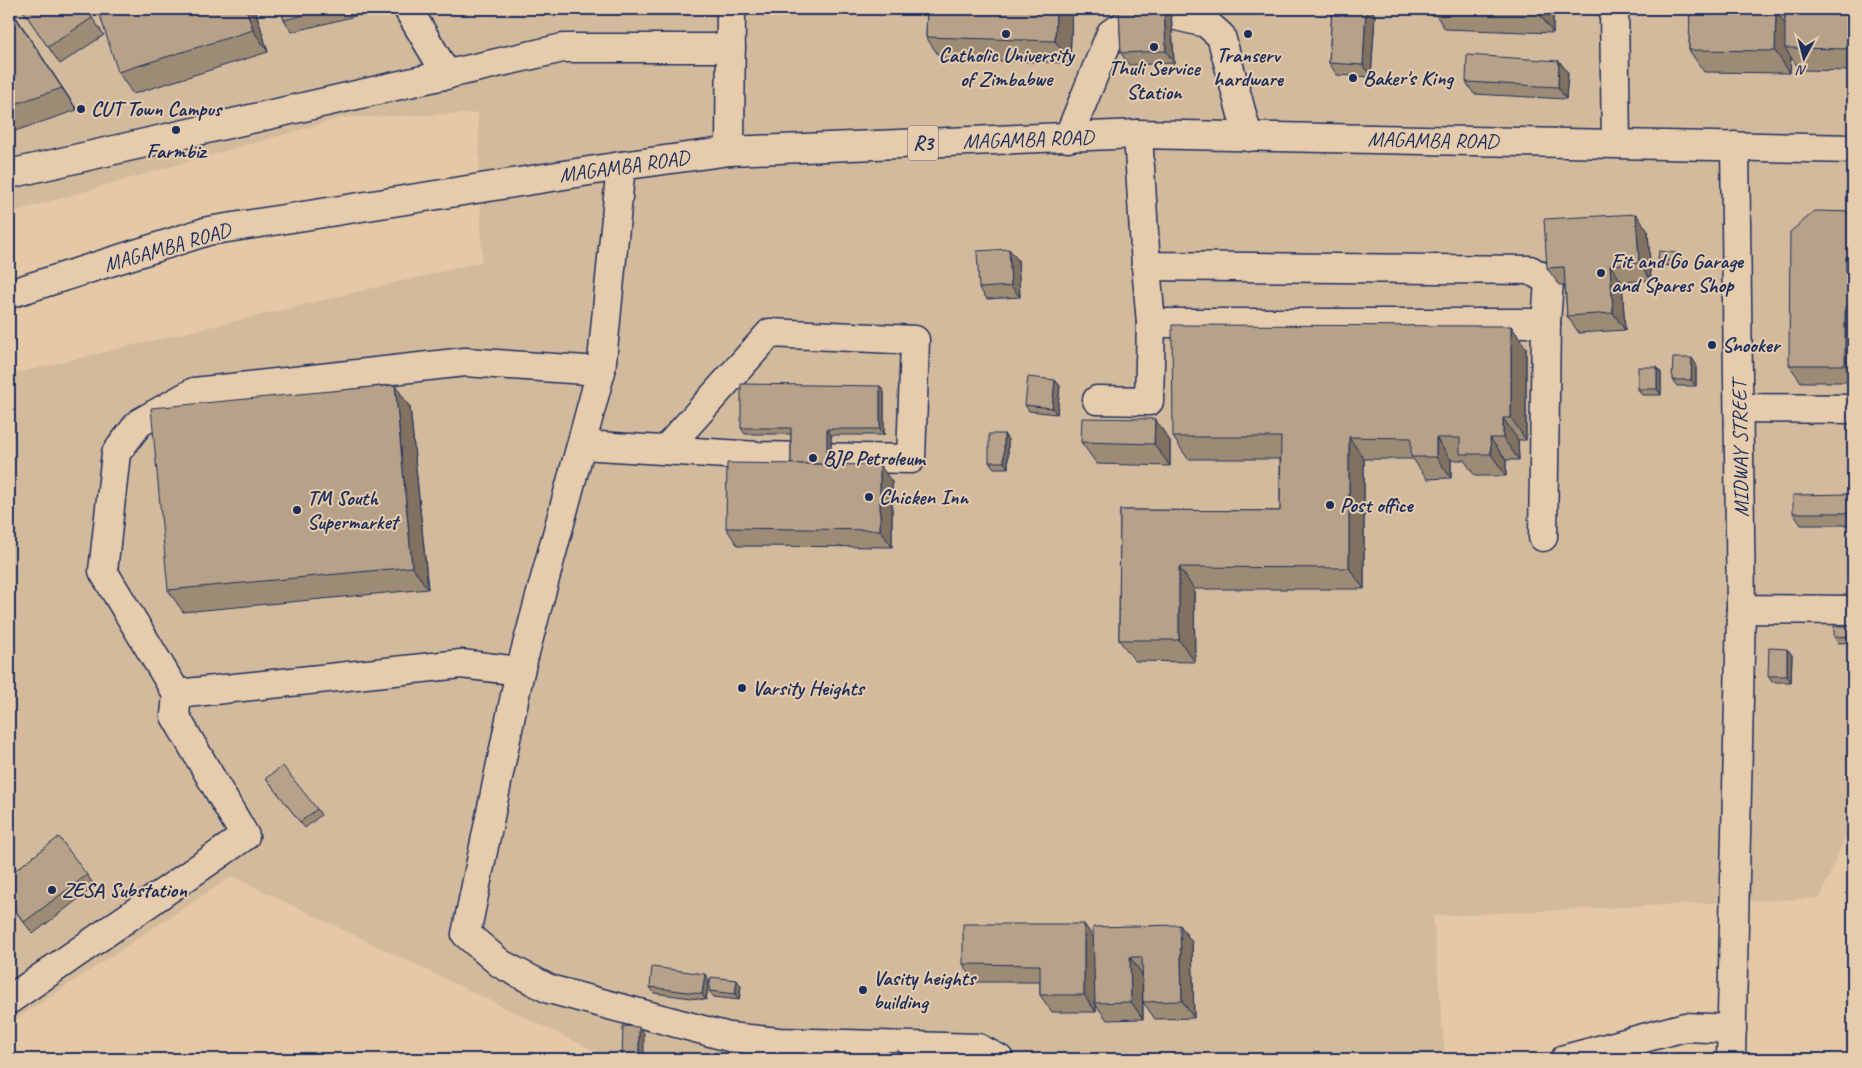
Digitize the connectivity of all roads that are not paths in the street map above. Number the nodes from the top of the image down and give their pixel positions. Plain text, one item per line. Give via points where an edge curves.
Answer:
1 (408, 9) edge
2 (731, 9) edge
3 (1614, 9) edge
4 (1172, 15) dead end
5 (1128, 23) edge
6 (731, 48) junction
7 (447, 75) junction
8 (1138, 134) junction
9 (1248, 137) junction
10 (1068, 138) junction
11 (1616, 144) junction
12 (1735, 146) junction
13 (1853, 149) edge
14 (730, 151) junction
15 (620, 166) junction
16 (9, 174) edge
17 (1146, 266) junction
18 (9, 294) edge
19 (1151, 323) junction
20 (1546, 323) junction
21 (601, 372) junction
22 (1097, 400) dead end
23 (1739, 408) junction
24 (1853, 409) edge
25 (582, 445) junction
26 (666, 450) junction
27 (1543, 537) dead end
28 (1741, 609) junction
29 (1853, 610) edge
30 (520, 671) junction
31 (177, 694) junction
32 (9, 1000) edge
33 (1732, 1029) junction
34 (999, 1059) edge
35 (1565, 1059) edge
36 (1731, 1059) edge

1 - 7 main road
2 - 6 main road
3 - 11 main road
4 - 9 main road via 1206,23 1221,36
5 - 10 main road via 1110,33
6 - 7 main road via 563,48
6 - 14 main road
7 - 16 main road
8 - 9 main road, MAGAMBA ROAD / R3
8 - 10 main road, MAGAMBA ROAD / R3
8 - 17 main road
9 - 11 main road, MAGAMBA ROAD / R3
10 - 14 main road, MAGAMBA ROAD / R3
11 - 12 main road, MAGAMBA ROAD / R3
12 - 13 main road, MAGAMBA ROAD / R3
12 - 23 main road, MIDWAY STREET
14 - 15 main road, MAGAMBA ROAD / R3
15 - 18 main road, MAGAMBA ROAD / R3 via 208,231
15 - 21 main road
17 - 19 main road
17 - 20 main road via 1530,270 1549,281
19 - 20 main road
19 - 22 main road via 1149,401
20 - 27 main road
21 - 25 main road
21 - 31 main road via 465,362 194,392 139,423 116,453 103,571
23 - 24 main road
23 - 28 main road, MIDWAY STREET
25 - 26 main road
25 - 30 main road
26 - 26 main road via 758,456 911,459 915,340 770,333
28 - 29 main road
28 - 33 main road, MIDWAY STREET
30 - 31 main road via 460,664
30 - 34 main road via 466,934 501,964 549,990 729,1037 779,1042 978,1048
31 - 32 main road via 174,716 245,836
33 - 35 main road via 1685,1027
33 - 36 main road, MIDWAY STREET

